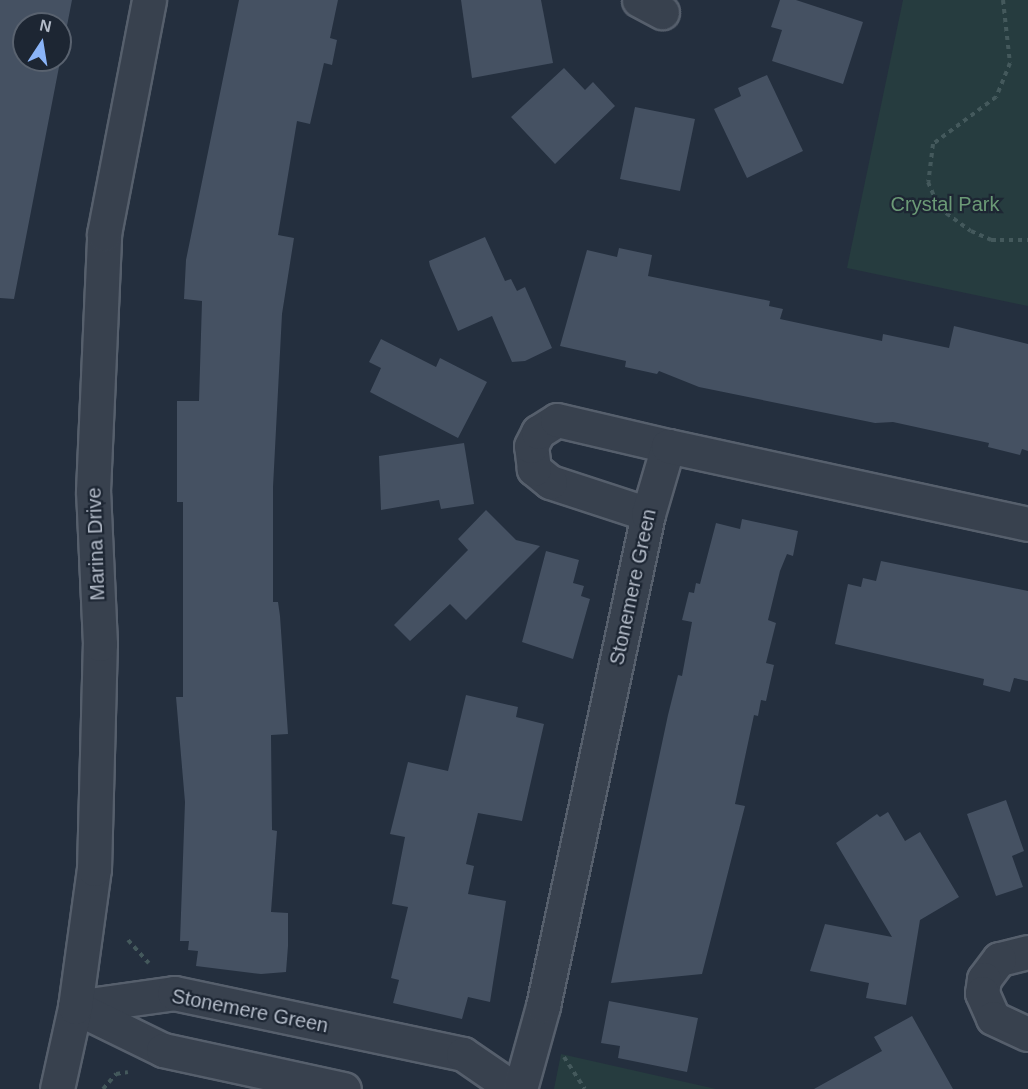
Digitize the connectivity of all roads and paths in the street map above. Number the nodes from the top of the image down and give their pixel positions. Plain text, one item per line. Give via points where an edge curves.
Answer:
1 (149, 0) edge
2 (1003, 0) edge
3 (1028, 240) edge
4 (668, 446) junction
5 (648, 514) junction
6 (1028, 524) edge
7 (128, 940) dead end
8 (1028, 952) edge
9 (154, 968) dead end
10 (75, 1007) junction
11 (1028, 1034) edge
12 (561, 1054) dead end
13 (57, 1089) edge
14 (344, 1089) edge
15 (514, 1089) edge
16 (520, 1089) edge
17 (585, 1089) edge

1 - 10 street, Marina Drive via 104,234 93,491 99,766 94,868
2 - 3 path via 1010,63 996,97 933,144 928,182 939,208 971,231 991,240
4 - 5 street, Stonemere Green
4 - 5 street via 557,420 538,432 531,446 534,469 550,482
4 - 6 street
5 - 16 street, Stonemere Green via 543,1006
7 - 9 path
8 - 11 street via 999,959 984,979 982,993 993,1018
10 - 13 street, Marina Drive
10 - 14 street via 163,1050
10 - 15 street, Stonemere Green via 174,993 463,1054
12 - 17 path

